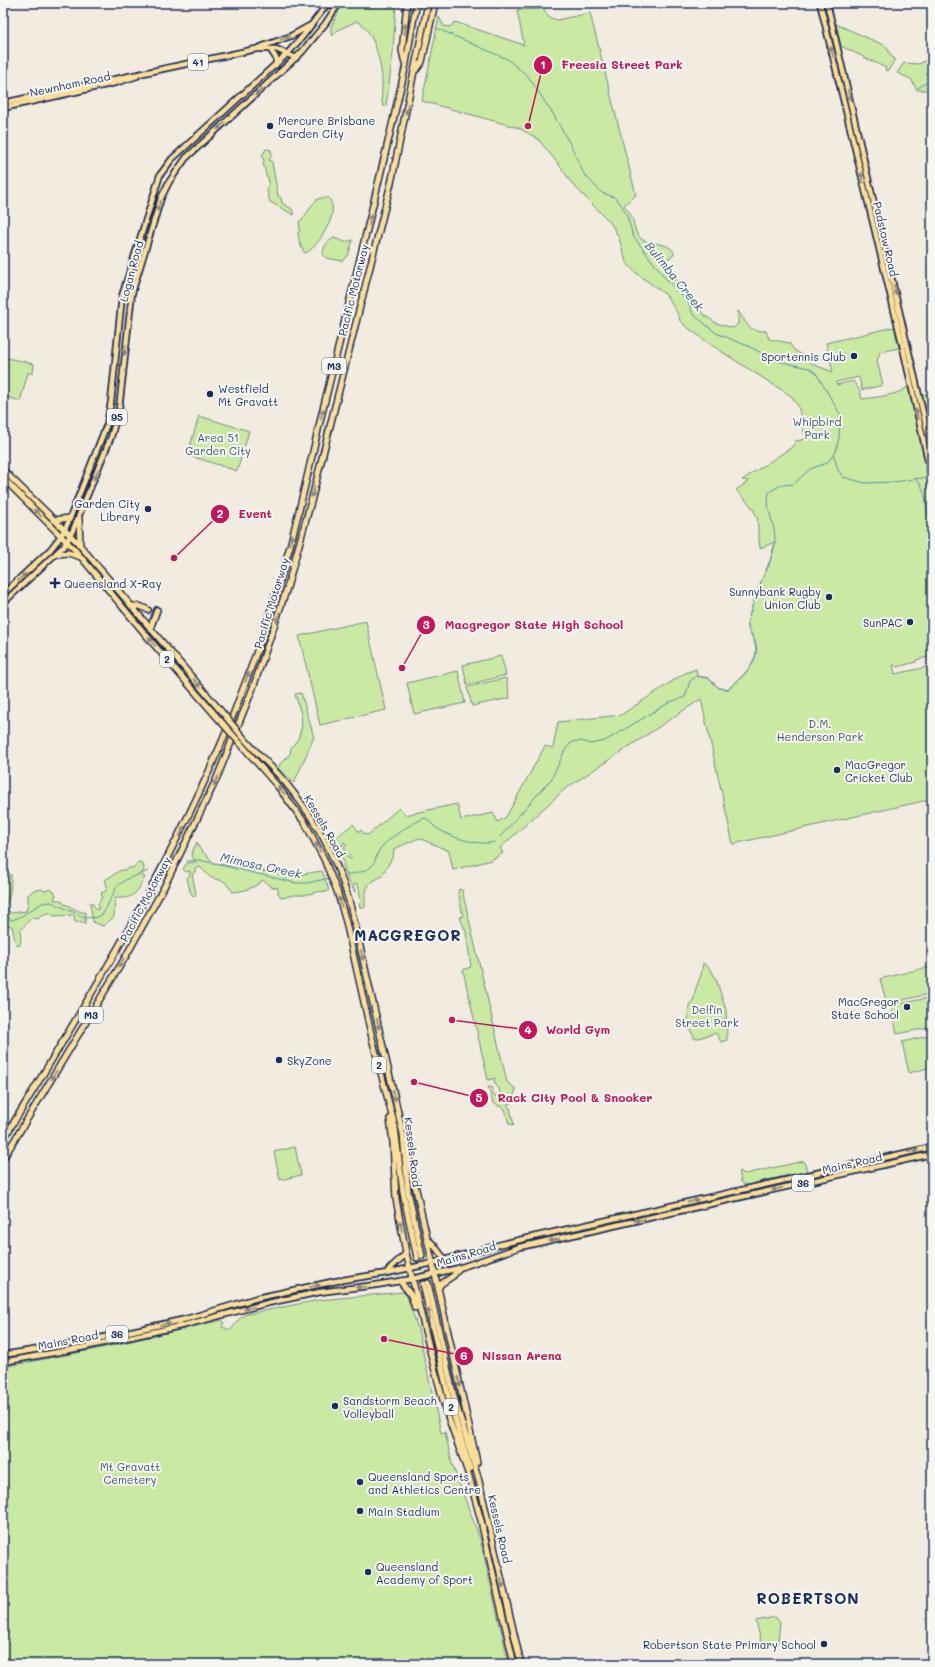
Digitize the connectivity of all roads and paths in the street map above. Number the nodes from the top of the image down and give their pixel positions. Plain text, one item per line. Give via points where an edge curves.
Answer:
1 (328, 3) edge
2 (339, 3) edge
3 (407, 3) edge
4 (417, 3) edge
5 (428, 3) edge
6 (436, 3) edge
7 (820, 3) edge
8 (827, 3) edge
9 (313, 24) junction
10 (256, 49) junction
11 (270, 49) junction
12 (288, 53) junction
13 (296, 58) junction
14 (279, 62) junction
15 (405, 66) junction
16 (286, 67) junction
17 (415, 71) junction
18 (23, 101) junction
19 (3, 103) edge
20 (3, 108) edge
21 (180, 152) junction
22 (176, 156) junction
23 (186, 158) junction
24 (181, 163) junction
25 (932, 451) edge
26 (3, 470) edge
27 (3, 478) edge
28 (932, 479) edge
29 (79, 517) junction
30 (70, 518) junction
31 (53, 520) junction
32 (64, 531) junction
33 (61, 536) junction
34 (70, 536) junction
35 (67, 542) junction
36 (80, 547) junction
37 (57, 554) junction
38 (82, 557) junction
39 (3, 594) edge
40 (3, 603) edge
41 (131, 606) junction
42 (148, 610) dead end
43 (157, 610) dead end
44 (150, 629) junction
45 (297, 797) junction
46 (295, 809) junction
47 (388, 1101) junction
48 (403, 1134) junction
49 (3, 1140) edge
50 (932, 1147) edge
51 (932, 1154) edge
52 (3, 1159) edge
53 (427, 1239) junction
54 (406, 1253) junction
55 (446, 1260) junction
56 (432, 1263) junction
57 (410, 1268) junction
58 (459, 1268) junction
59 (387, 1273) junction
60 (435, 1273) junction
61 (412, 1278) junction
62 (400, 1281) junction
63 (438, 1289) junction
64 (422, 1323) junction
65 (3, 1355) edge
66 (3, 1362) edge
67 (478, 1477) junction
68 (483, 1528) junction
69 (514, 1664) edge
70 (521, 1664) edge

1 - 9 main road, Logan Road / 95
2 - 13 main road, Logan Road / 95 via 320,31
15 -> 3 highway via 402,51
4 - 15 highway, Pacific Motorway / M3
5 - 17 highway, Pacific Motorway / M3
6 - 17 highway via 422,62
28 -> 7 main road, Padstow Road
8 -> 25 main road, Padstow Road
10 -> 9 main road, Newnham Road / 41 via 291,36
9 - 12 main road, Logan Road / 95
10 - 11 main road, Newnham Road / 41
10 - 18 main road, Newnham Road / 41
11 - 12 main road, Newnham Road / 41
11 - 14 main road
12 - 13 main road, Newnham Road / 41
12 - 14 main road, Logan Road / 95
13 - 16 main road, Logan Road / 95
14 - 16 main road
14 - 21 main road, Logan Road / 95
49 -> 15 highway, Pacific Motorway / M3 via 114,956 164,866 200,794 241,695 290,546
16 -> 23 main road, Logan Road / 95
17 -> 52 highway, Pacific Motorway / M3 via 392,178 302,534 277,620 253,688 216,780 164,887 126,956
18 - 19 main road, Newnham Road / 41
18 - 20 main road, Newnham Road / 41
21 - 22 main road, Logan Road / 95
21 - 23 main road
22 - 24 main road
22 - 30 main road, Logan Road / 95 via 158,180 124,287 108,417
23 - 24 main road, Logan Road / 95
24 -> 29 main road, Logan Road / 95 via 164,191 133,289 116,423
26 - 31 highway, 2
33 -> 27 highway, 2
29 - 34 main road, Logan Road / 95
29 - 36 highway
30 - 31 highway
30 - 32 main road, Logan Road / 95
31 - 32 highway, 2
32 - 33 main road, Logan Road / 95
32 - 34 highway, Kessels Road / 2
33 - 35 highway, 2
39 -> 33 main road, Logan Road / 95 via 50,550
34 - 35 main road, Logan Road / 95
34 - 36 highway, Kessels Road / 2
35 - 37 main road, Logan Road / 95
35 - 38 highway, Kessels Road / 2
36 - 41 highway, Kessels Road / 2
37 - 38 highway via 69,553
37 - 40 main road, Logan Road / 95
46 -> 38 highway, Kessels Road / 2, bridge
41 - 42 highway via 140,606
41 - 44 highway, Kessels Road / 2
43 - 44 highway
44 -> 45 highway, Kessels Road / 2, bridge
45 - 46 highway via 298,806
45 -> 48 highway, Kessels Road / 2 via 323,838 338,869 353,915
47 -> 46 highway, Kessels Road / 2 via 346,922 329,871
47 - 48 highway, Kessels Road / 2 via 396,1133 403,1192 419,1257 408,1192
54 -> 47 highway via 396,1199
48 - 53 highway
55 -> 50 main road, Mains Road / 36 via 502,1244
51 -> 58 main road, Mains Road / 36 via 520,1247
53 - 55 highway
53 - 56 highway
54 - 57 highway
54 - 59 highway
55 - 56 main road, Mains Road / 36
56 - 57 main road, Mains Road / 36
56 - 60 highway
57 - 59 main road, Mains Road / 36
57 - 61 highway
58 - 60 main road, Mains Road / 36
58 - 63 highway
65 -> 59 main road, Mains Road / 36 via 82,1342 197,1317 257,1298
60 - 61 main road, Mains Road / 36
60 - 63 highway
61 - 62 main road, Mains Road / 36
61 - 64 highway
62 - 64 highway via 411,1295
62 -> 66 main road, Mains Road / 36 via 320,1292 80,1348
63 -> 67 highway via 477,1460
64 - 68 highway via 446,1411 468,1473
68 -> 67 highway, Kessels Road / 2 via 474,1483 449,1399 425,1284
67 -> 70 highway, Kessels Road / 2
68 - 69 highway, Kessels Road / 2

